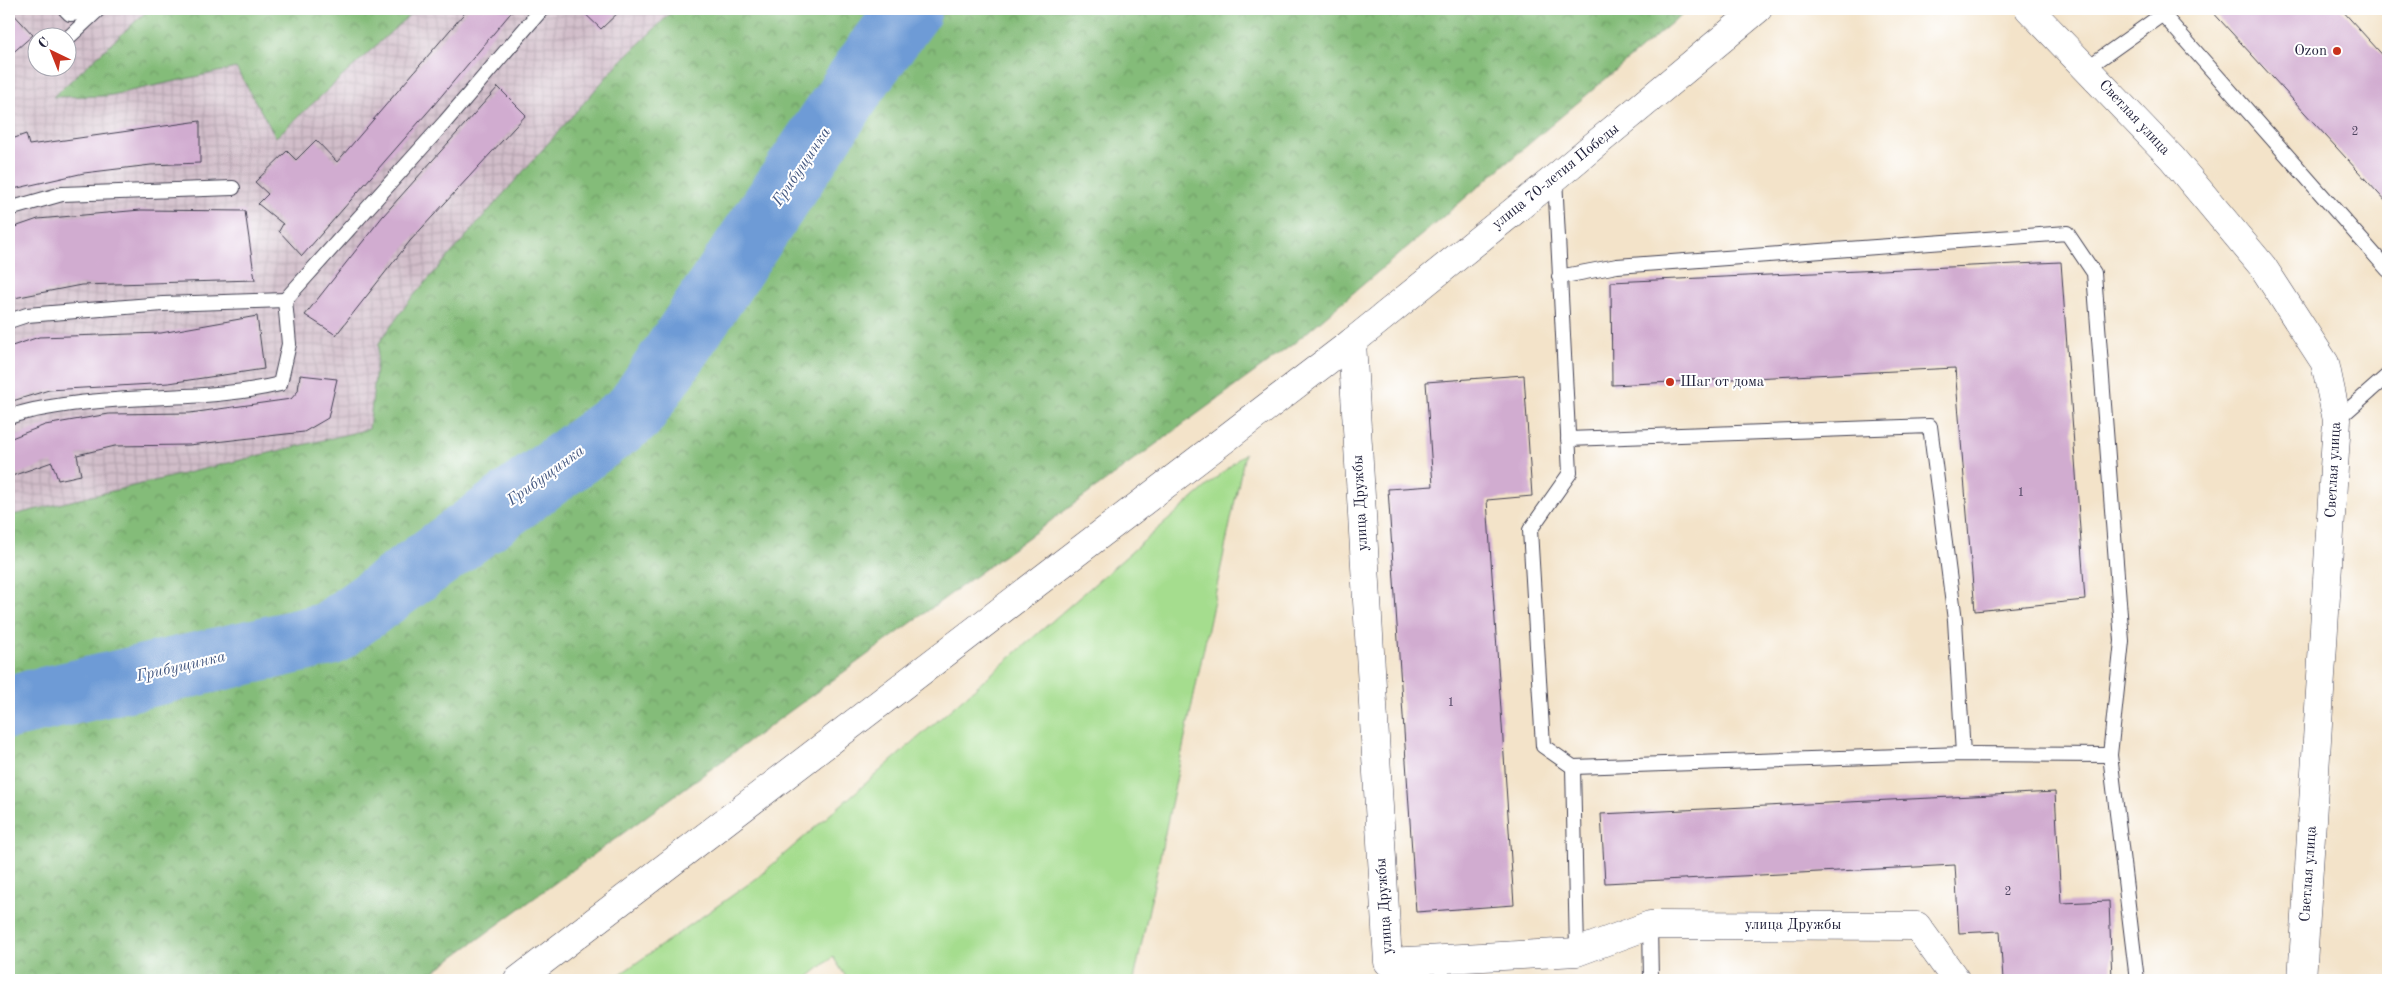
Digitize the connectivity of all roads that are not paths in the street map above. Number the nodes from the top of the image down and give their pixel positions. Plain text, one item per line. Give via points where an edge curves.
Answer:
1 (65, 9) edge
2 (542, 9) edge
3 (1758, 9) edge
4 (2029, 9) edge
5 (97, 11) edge
6 (2164, 11) edge
7 (78, 29) edge
8 (2087, 68) junction
9 (1555, 178) junction
10 (233, 188) dead end
11 (9, 208) edge
12 (2388, 270) edge
13 (1559, 277) junction
14 (285, 300) junction
15 (9, 321) edge
16 (1352, 342) junction
17 (2388, 375) edge
18 (9, 417) edge
19 (2338, 420) junction
20 (1568, 438) junction
21 (1963, 754) junction
22 (2110, 756) junction
23 (1573, 767) junction
24 (1650, 925) junction
25 (1578, 952) junction
26 (1442, 970) edge
27 (518, 980) edge
28 (1651, 980) edge
29 (1956, 980) edge
30 (2137, 980) edge
31 (2302, 980) edge

1 - 5 lane via 70,14
2 - 14 lane
3 - 9 street, улица 70-летия Победы
4 - 8 street, Светлая улица
5 - 7 lane
6 - 8 lane
6 - 12 lane
8 - 19 street, Светлая улица via 2172,158 2263,267 2325,363
9 - 13 lane
9 - 16 street, улица 70-летия Победы
10 - 11 lane via 62,194
13 - 20 lane
13 - 22 lane via 1617,266 2067,233 2094,273 2122,641
14 - 15 lane via 163,304 27,315
14 - 18 lane via 289,344 280,384 250,392 99,400 24,411
16 - 26 street, улица Дружбы via 1388,962
16 - 27 street, улица 70-летия Победы
17 - 19 lane
19 - 31 street, Светлая улица
20 - 21 lane via 1930,426 1955,620
20 - 23 lane via 1570,473 1530,530 1543,746
21 - 22 lane
21 - 23 lane
22 - 30 lane
23 - 25 lane
24 - 25 street, улица Дружбы
24 - 28 lane
24 - 29 street, улица Дружбы via 1917,926
25 - 26 street, улица Дружбы

